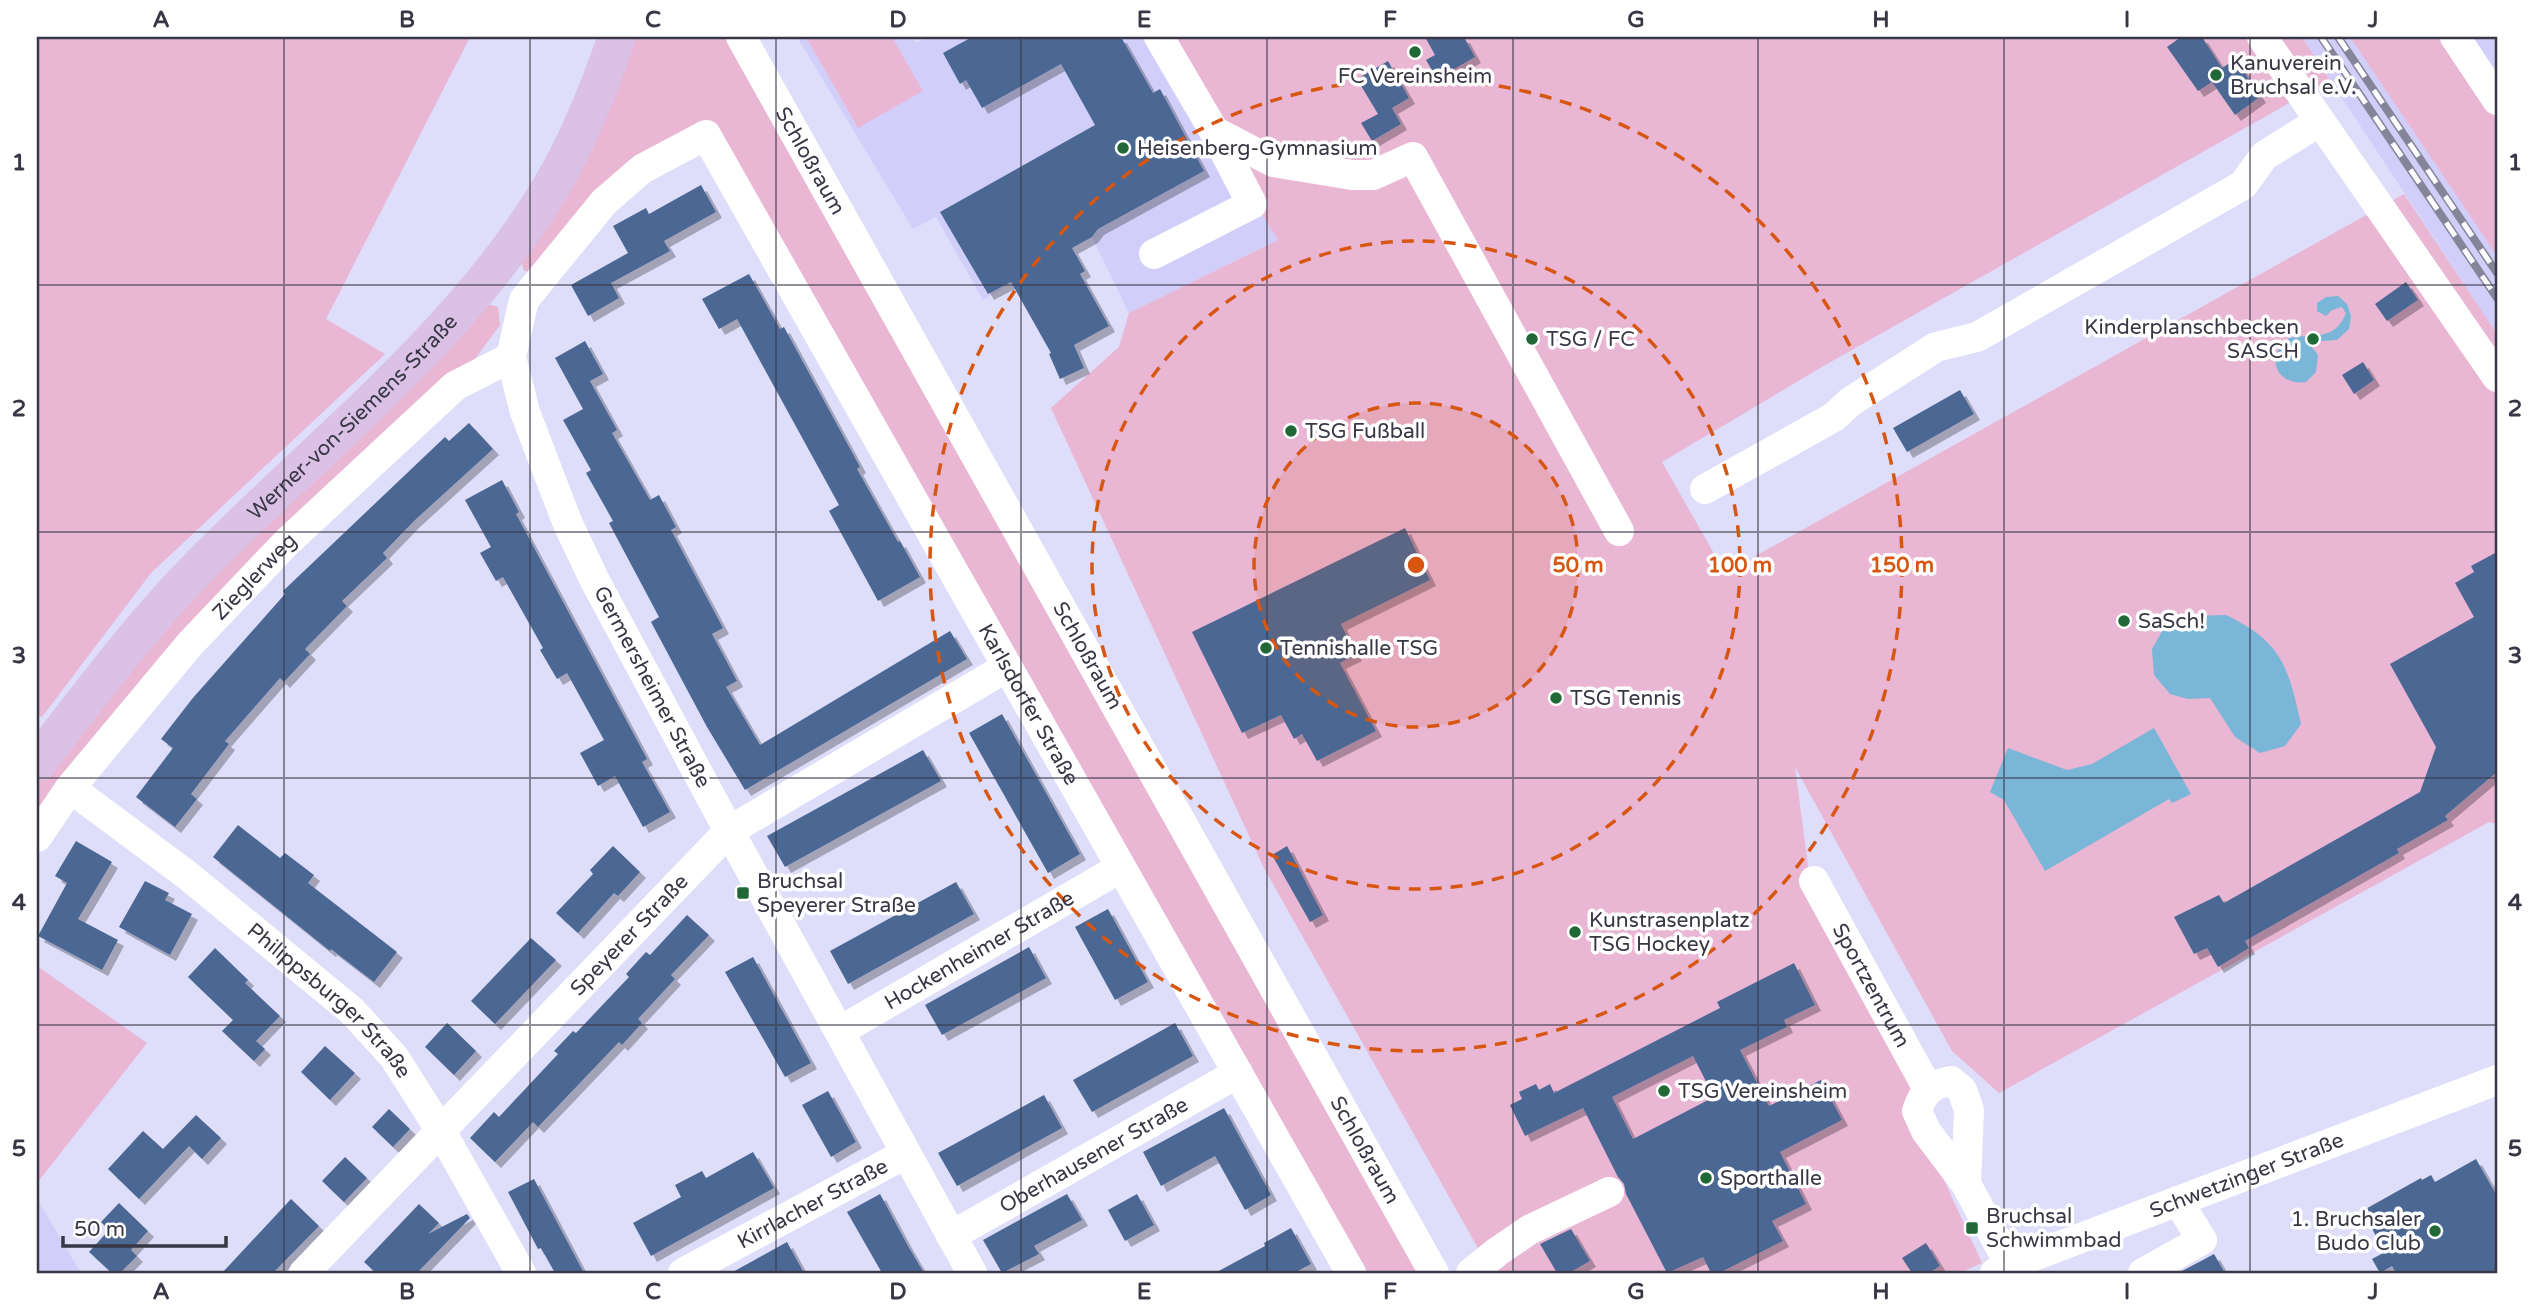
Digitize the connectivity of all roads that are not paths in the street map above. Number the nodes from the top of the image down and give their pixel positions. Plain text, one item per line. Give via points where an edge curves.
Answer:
1 (617, 37) edge
2 (741, 37) edge
3 (1159, 37) edge
4 (2262, 37) edge
5 (2455, 37) edge
6 (2497, 100) edge
7 (2320, 121) junction
8 (1214, 131) junction
9 (706, 135) joint
10 (1154, 254) dead end
11 (491, 272) junction
12 (524, 300) junction
13 (511, 357) junction
14 (2497, 377) edge
15 (1705, 489) dead end
16 (1619, 531) dead end
17 (1007, 667) junction
18 (37, 763) edge
19 (69, 788) junction
20 (729, 831) junction
21 (37, 837) edge
22 (1120, 868) junction
23 (1814, 881) dead end
24 (840, 1031) junction
25 (1238, 1073) junction
26 (2497, 1080) edge
27 (1928, 1089) junction
28 (441, 1131) junction
29 (905, 1154) junction
30 (1966, 1184) junction
31 (1609, 1192) dead end
32 (2178, 1201) junction
33 (951, 1236) junction
34 (2003, 1269) edge
35 (304, 1273) edge
36 (521, 1273) edge
37 (683, 1273) edge
38 (972, 1273) edge
39 (1349, 1273) edge
40 (1434, 1273) edge
41 (1471, 1273) edge
42 (2143, 1273) edge

1 - 11 main road, Werner-von-Siemens-Straße via 596,95 551,186
2 - 40 street, Schloßraum
3 - 8 street
4 - 7 street
5 - 6 street
7 - 14 street
7 - 15 street via 2264,156 2243,185 1977,337 1936,347 1850,402 1834,418
8 - 10 street via 1252,204
8 - 16 street via 1273,162 1352,175 1373,175 1413,157
9 - 12 street, Germersheimer Straße via 642,169 604,202
9 - 17 street, Karlsdorfer Straße
11 - 12 street
11 - 18 main road, Werner-von-Siemens-Straße via 400,373 154,614
12 - 13 street, Germersheimer Straße
13 - 19 street, Zieglerweg via 455,386 286,543 190,644
13 - 20 street, Germersheimer Straße via 525,411 568,524
17 - 20 street, Speyerer Straße
17 - 22 street, Karlsdorfer Straße
19 - 21 street, Zieglerweg
19 - 28 street, Philippsburger Straße via 187,875 352,1011 394,1057
20 - 24 street, Germersheimer Straße
20 - 28 street, Speyerer Straße
22 - 24 street, Hockenheimer Straße
22 - 25 street, Karlsdorfer Straße
23 - 27 street, Sportzentrum
24 - 29 street, Germersheimer Straße
25 - 33 street, Oberhausener Straße
25 - 39 street, Karlsdorfer Straße
26 - 32 street, Schwetzinger Straße
27 - 30 street via 1917,1111 1926,1131
27 - 30 street via 1951,1081 1962,1090 1969,1110
28 - 35 street, Speyerer Straße
28 - 36 street, Philippsburger Straße
29 - 33 street, Germersheimer Straße
29 - 37 street, Kirrlacher Straße
30 - 34 street
31 - 41 street via 1530,1230
32 - 34 street, Schwetzinger Straße
32 - 42 street via 2202,1240
33 - 38 street, Germersheimer Straße

